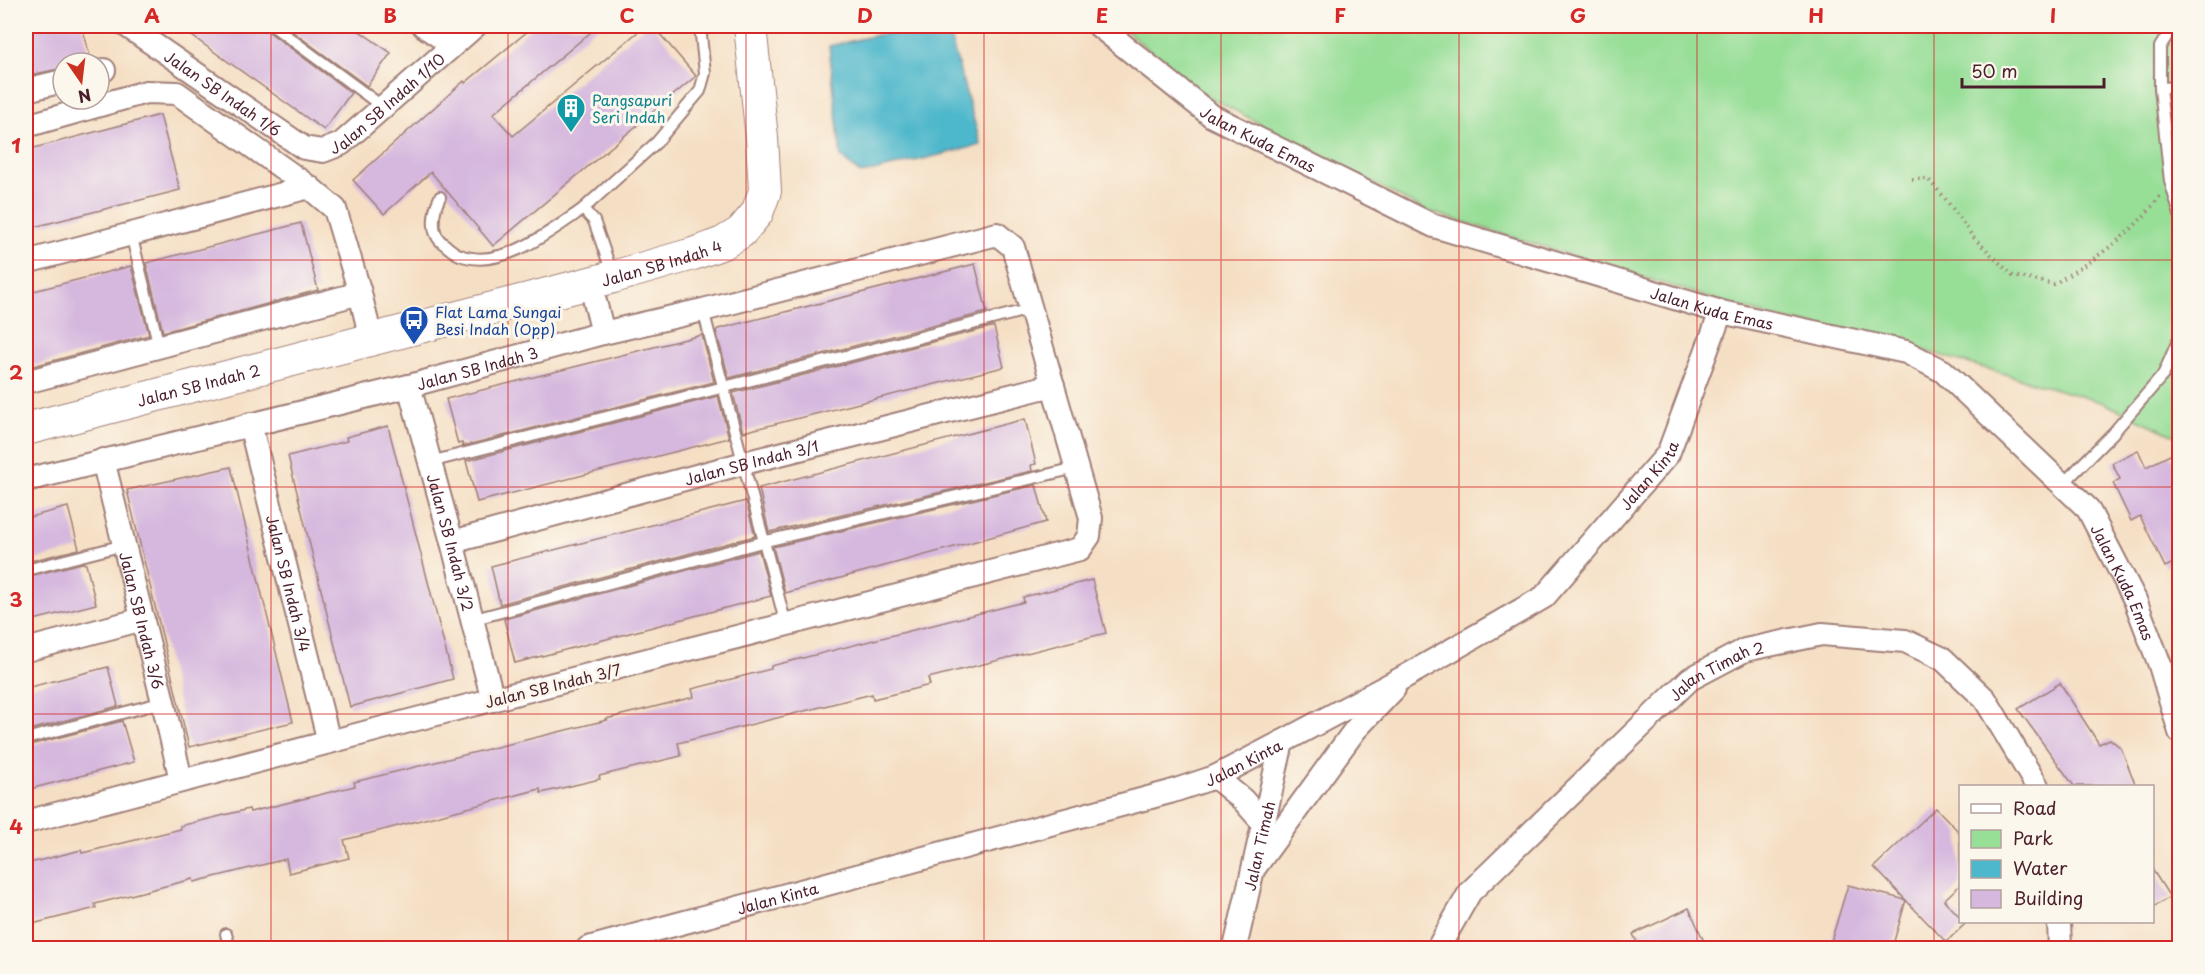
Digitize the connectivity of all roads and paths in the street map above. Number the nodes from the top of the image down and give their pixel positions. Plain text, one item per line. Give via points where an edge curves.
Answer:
1 (127, 26) edge
2 (273, 26) edge
3 (424, 26) edge
4 (475, 26) edge
5 (700, 26) edge
6 (750, 26) edge
7 (1099, 26) edge
8 (2173, 26) edge
9 (452, 45) junction
10 (51, 84) edge
11 (2180, 87) edge
12 (2160, 88) junction
13 (26, 90) edge
14 (383, 106) junction
15 (26, 126) edge
16 (323, 151) joint
17 (1912, 179) dead end
18 (2170, 181) junction
19 (309, 187) junction
20 (2177, 193) edge
21 (440, 197) dead end
22 (583, 209) junction
23 (2180, 215) edge
24 (131, 234) junction
25 (26, 262) edge
26 (601, 279) junction
27 (360, 293) junction
28 (1031, 309) junction
29 (703, 310) junction
30 (1721, 312) junction
31 (603, 333) junction
32 (2180, 336) edge
33 (371, 339) junction
34 (159, 346) junction
35 (26, 382) edge
36 (1053, 385) junction
37 (409, 386) junction
38 (724, 387) junction
39 (250, 424) junction
40 (26, 429) edge
41 (103, 460) junction
42 (430, 462) junction
43 (744, 463) junction
44 (1076, 468) junction
45 (26, 480) edge
46 (2062, 484) junction
47 (766, 541) junction
48 (452, 542) junction
49 (124, 545) junction
50 (26, 570) edge
51 (143, 619) junction
52 (471, 620) junction
53 (786, 625) junction
54 (26, 650) edge
55 (1408, 675) junction
56 (493, 700) junction
57 (163, 702) junction
58 (2180, 732) edge
59 (26, 739) edge
60 (329, 742) junction
61 (1282, 742) junction
62 (1215, 777) junction
63 (181, 780) junction
64 (2036, 785) edge
65 (26, 822) edge
66 (1264, 824) junction
67 (1254, 867) junction
68 (2059, 923) edge
69 (226, 934) dead end
70 (666, 938) edge
71 (230, 948) edge
72 (588, 948) edge
73 (1235, 948) edge
74 (1437, 948) edge
75 (2060, 948) edge

1 - 16 street, Jalan SB Indah 1/6 via 304,148
2 - 14 lane
3 - 9 street
4 - 9 street, Jalan SB Indah 1/10
5 - 22 lane via 705,73 700,91 657,142
6 - 26 street, Jalan SB Indah 4 via 765,190 757,213 741,232 723,243
7 - 30 street, Jalan Kuda Emas via 1212,116 1434,226
8 - 12 lane via 2160,47
9 - 14 street, Jalan SB Indah 1/10
10 - 13 street
11 - 12 lane
12 - 18 lane
14 - 16 street, Jalan SB Indah 1/10 via 341,144
15 - 19 street via 146,92 177,93
17 - 18 path via 1928,179 1973,237 2013,276 2054,284 2101,256 2146,216
18 - 20 lane
19 - 24 street
19 - 27 street via 335,209
20 - 23 lane
21 - 22 lane via 434,210 439,241 459,255 480,259 531,244
22 - 26 lane via 594,221
24 - 25 street
24 - 34 lane
26 - 31 street
26 - 33 street, Jalan SB Indah 4
27 - 33 street
27 - 34 street
28 - 29 street, Jalan SB Indah 3 via 1013,247 997,234
28 - 36 street
28 - 38 lane
29 - 31 street, Jalan SB Indah 3
29 - 38 lane
30 - 46 street, Jalan Kuda Emas via 1906,352 1943,371
30 - 55 street, Jalan Kinta via 1668,454 1545,597
31 - 37 street, Jalan SB Indah 3
32 - 46 lane via 2163,375
33 - 40 street, Jalan SB Indah 2
34 - 35 street
36 - 43 street, Jalan SB Indah 3/1
36 - 44 street
37 - 39 street, Jalan SB Indah 3
37 - 42 street, Jalan SB Indah 3/2
38 - 42 lane
38 - 43 lane
39 - 41 street, Jalan SB Indah 3
39 - 60 street, Jalan SB Indah 3/4
41 - 45 street, Jalan SB Indah 3
41 - 49 street, Jalan SB Indah 3/6
42 - 48 street, Jalan SB Indah 3/2
43 - 47 lane
43 - 48 street, Jalan SB Indah 3/1
44 - 47 lane
44 - 53 street, Jalan SB Indah 3/7 via 1091,518 1089,536 1080,549
46 - 58 street, Jalan Kuda Emas via 2088,509 2135,600
47 - 52 lane
47 - 53 lane
48 - 52 street, Jalan SB Indah 3/2
49 - 50 lane
49 - 51 street, Jalan SB Indah 3/6
51 - 54 street
51 - 57 street, Jalan SB Indah 3/6
52 - 56 street, Jalan SB Indah 3/2
53 - 56 street, Jalan SB Indah 3/7
55 - 61 street, Jalan Kinta
55 - 67 street via 1355,730
56 - 60 street, Jalan SB Indah 3/7
57 - 59 lane
57 - 63 street, Jalan SB Indah 3/6
60 - 63 street, Jalan SB Indah 3/7
61 - 62 street, Jalan Kinta
61 - 66 street, Jalan Timah
62 - 66 street
62 - 70 street, Jalan Kinta
63 - 65 street, Jalan SB Indah 3/7
64 - 74 street, Jalan Timah 2 via 1985,699 1943,659 1905,641 1822,634 1745,650 1690,679 1470,892
66 - 67 street, Jalan Timah
67 - 73 street, Jalan Timah
68 - 75 street
69 - 71 lane
70 - 72 street, Jalan Kinta

